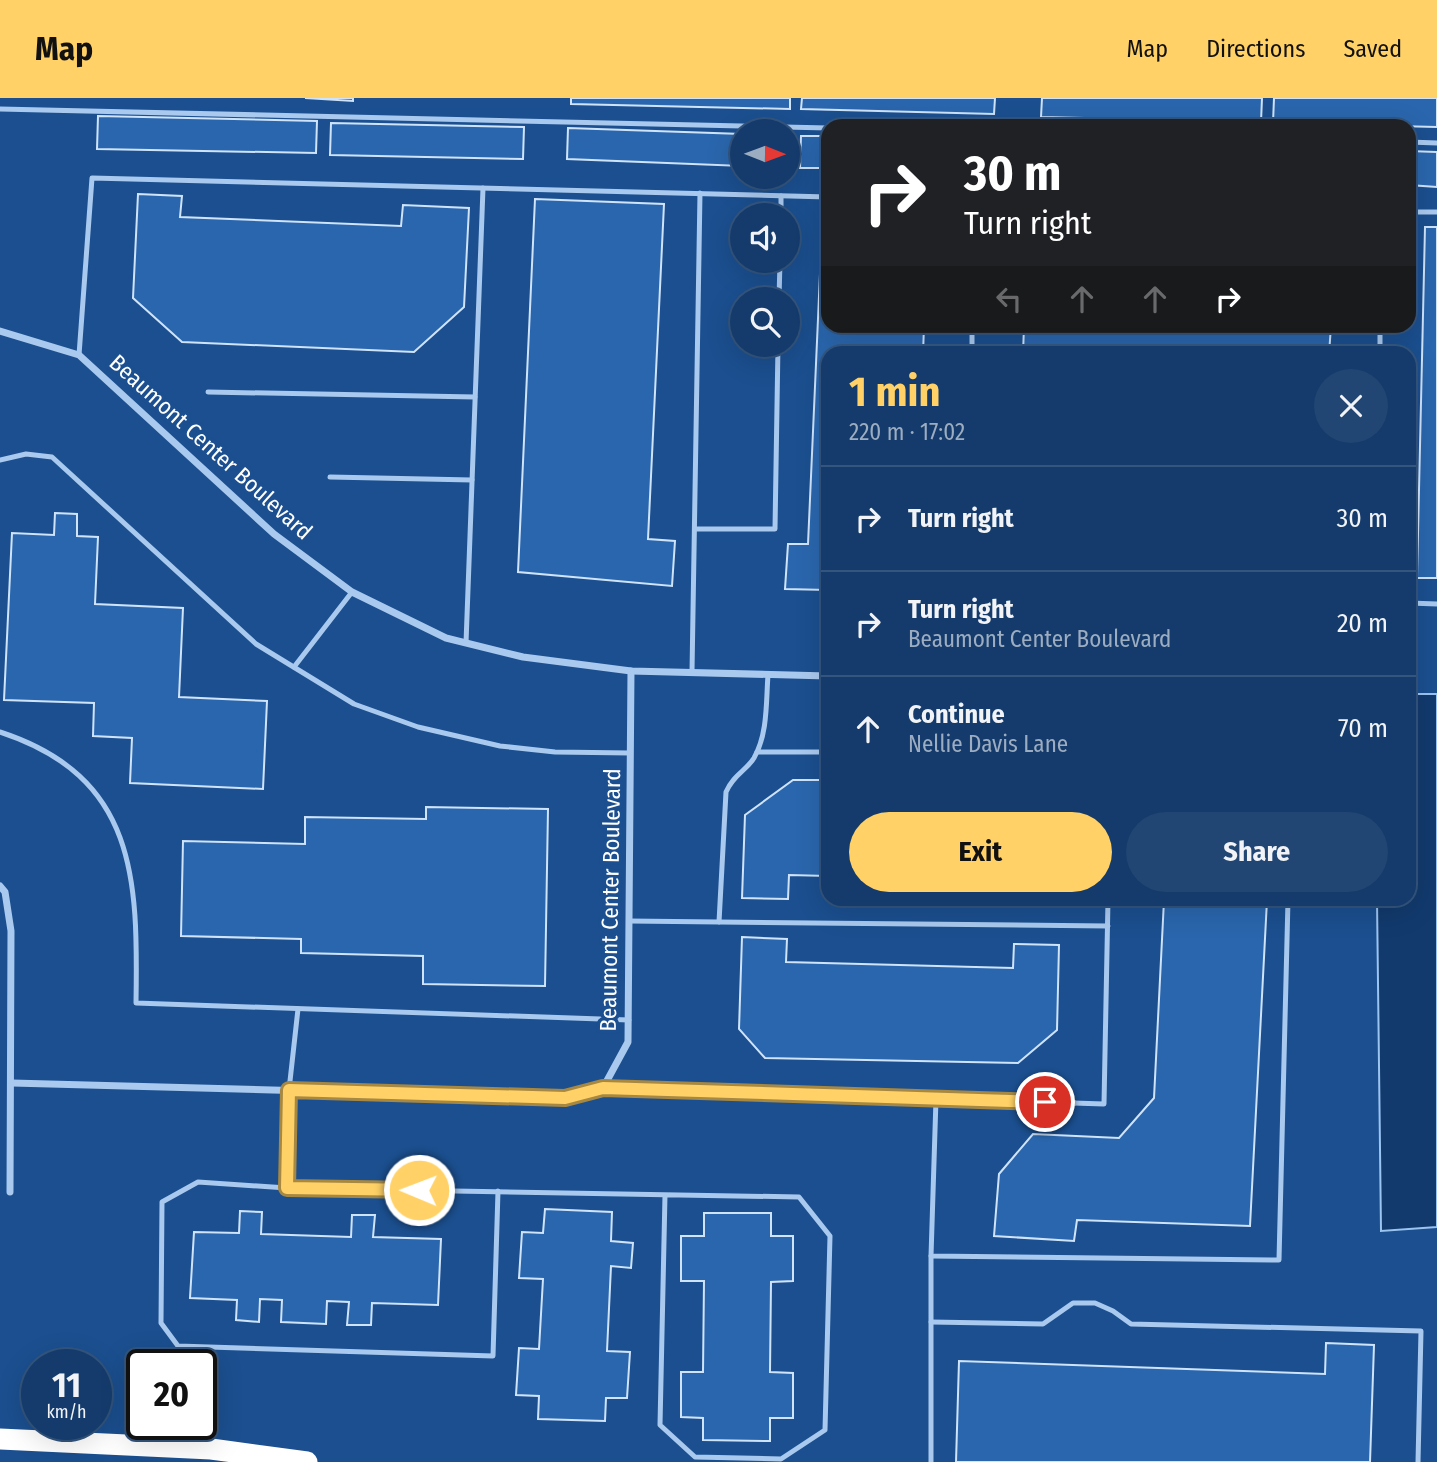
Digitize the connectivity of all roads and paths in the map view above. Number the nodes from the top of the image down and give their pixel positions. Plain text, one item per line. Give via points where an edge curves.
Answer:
1 (0, 109) edge
2 (821, 128) edge
3 (1416, 142) edge
4 (1437, 143) edge
5 (482, 188) junction
6 (700, 194) junction
7 (781, 196) junction
8 (821, 197) edge
9 (781, 203) edge
10 (1416, 212) edge
11 (1437, 212) edge
12 (0, 331) edge
13 (79, 355) junction
14 (778, 357) edge
15 (208, 392) dead end
16 (475, 397) junction
17 (0, 460) edge
18 (330, 477) dead end
19 (472, 480) junction
20 (695, 530) junction
21 (352, 592) junction
22 (1416, 603) edge
23 (1437, 604) edge
24 (466, 643) junction
25 (294, 667) junction
26 (631, 671) junction
27 (692, 673) junction
28 (768, 675) junction
29 (821, 676) edge
30 (0, 732) edge
31 (757, 752) junction
32 (821, 752) edge
33 (630, 753) junction
34 (0, 886) edge
35 (1108, 906) edge
36 (1288, 906) edge
37 (629, 921) junction
38 (719, 922) junction
39 (1108, 926) junction
40 (298, 1009) junction
41 (629, 1020) junction
42 (12, 1083) junction
43 (603, 1088) junction
44 (289, 1090) junction
45 (936, 1099) junction
46 (1073, 1103) joint
47 (287, 1188) junction
48 (498, 1191) junction
49 (10, 1192) dead end
50 (665, 1195) junction
51 (931, 1256) junction
52 (931, 1322) junction
53 (5, 1436) edge
54 (307, 1462) edge
55 (931, 1462) edge
56 (1418, 1462) edge

1 - 2 lane
3 - 4 lane
5 - 6 lane
5 - 13 lane via 92,178
5 - 16 lane
6 - 7 lane
6 - 20 lane
7 - 8 lane
7 - 9 lane
10 - 11 lane
12 - 13 street, Beaumont Center Boulevard
13 - 21 street, Beaumont Center Boulevard via 274,534
14 - 20 lane via 775,529
15 - 16 lane
16 - 19 lane
17 - 25 lane via 26,454 52,457 256,644
18 - 19 lane
19 - 24 lane
20 - 27 lane
21 - 24 street, Beaumont Center Boulevard via 446,638
21 - 25 lane
22 - 23 lane
24 - 26 street, Beaumont Center Boulevard via 523,657
25 - 33 lane via 354,704 418,727 500,746
26 - 27 street, Beaumont Center Boulevard
26 - 33 street, Beaumont Center Boulevard
27 - 28 street, Beaumont Center Boulevard
28 - 29 street, Beaumont Center Boulevard
28 - 31 lane via 762,742
30 - 40 lane via 66,762 104,803 130,862 137,922 136,1003
31 - 32 lane
31 - 38 lane via 733,777 726,792
33 - 37 street, Beaumont Center Boulevard
34 - 42 street via 11,931
35 - 39 lane
36 - 51 lane via 1279,1260
37 - 38 lane
37 - 41 street, Beaumont Center Boulevard
38 - 39 lane
39 - 46 lane via 1104,1104
40 - 41 lane
40 - 44 lane
41 - 43 street, Beaumont Center Boulevard via 628,1042
42 - 44 street
42 - 49 street
43 - 44 street via 565,1098
43 - 45 street
44 - 47 lane
45 - 46 street
45 - 51 lane
47 - 48 lane
47 - 48 lane via 198,1182 162,1202 161,1323 178,1346 493,1356
48 - 50 lane
50 - 50 lane via 799,1197 830,1237 825,1430 781,1458 695,1457 660,1425
51 - 52 lane
52 - 55 lane
52 - 56 lane via 1042,1324 1073,1303 1095,1303 1131,1324 1421,1331
53 - 54 highway via 211,1449

